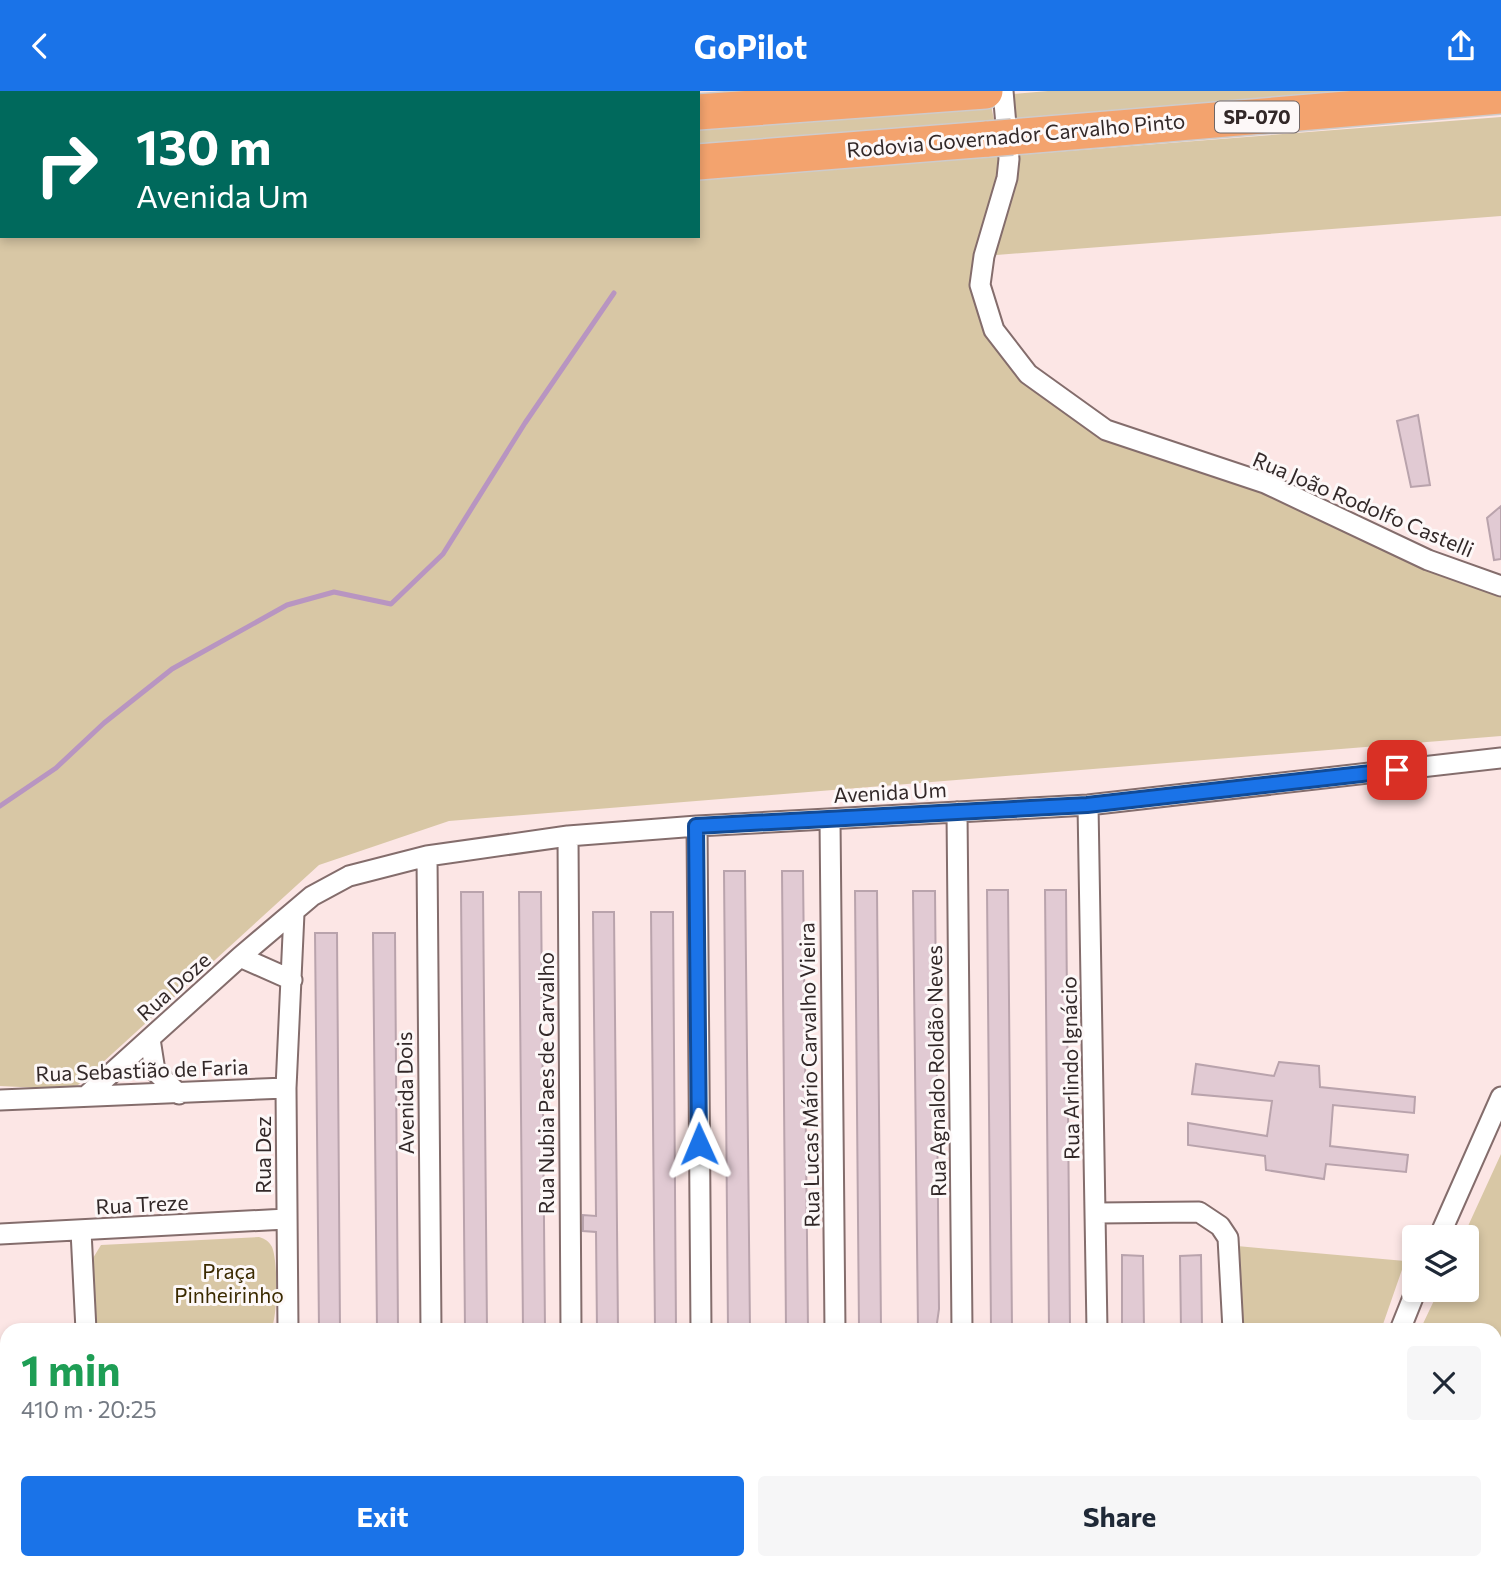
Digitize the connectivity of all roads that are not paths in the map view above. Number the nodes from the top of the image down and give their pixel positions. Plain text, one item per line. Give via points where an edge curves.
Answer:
1 (985, 91) edge
2 (1003, 91) edge
3 (1501, 96) edge
4 (700, 112) edge
5 (700, 162) edge
6 (1501, 586) edge
7 (1501, 758) edge
8 (1087, 805) junction
9 (957, 812) junction
10 (830, 820) junction
11 (696, 826) junction
12 (568, 836) junction
13 (427, 856) junction
14 (294, 912) junction
15 (240, 957) junction
16 (292, 980) junction
17 (150, 1039) junction
18 (286, 1088) junction
19 (179, 1094) junction
20 (86, 1096) junction
21 (1501, 1097) edge
22 (0, 1100) edge
23 (1098, 1213) junction
24 (286, 1219) junction
25 (1444, 1225) edge
26 (81, 1231) junction
27 (0, 1234) edge
28 (1411, 1302) edge
29 (86, 1323) edge
30 (288, 1323) edge
31 (431, 1323) edge
32 (571, 1323) edge
33 (701, 1323) edge
34 (835, 1323) edge
35 (962, 1323) edge
36 (1097, 1323) edge
37 (1233, 1323) edge
38 (1403, 1323) edge

1 - 4 highway
2 - 6 street, Rua João Rodolfo Castelli via 1007,178 980,285 994,330 1028,374 1106,430 1265,483 1428,560
3 - 5 highway, Rodovia Governador Carvalho Pinto / SP-070
7 - 8 street, Avenida Um
8 - 9 street, Avenida Um
8 - 23 street, Rua Arlindo Ignácio
9 - 10 street, Avenida Um
9 - 35 street, Rua Agnaldo Roldão Neves
10 - 11 street, Avenida Um
10 - 34 street, Rua Lucas Mário Carvalho Vieira
11 - 12 street, Avenida Um
11 - 33 street
12 - 13 street, Avenida Um
12 - 32 street, Rua Nubia Paes de Carvalho
13 - 14 street, Avenida Um via 333,882
13 - 31 street, Avenida Dois
14 - 15 street, Rua Doze
14 - 16 street, Rua Dez
15 - 16 street
15 - 17 street, Rua Doze
16 - 18 street, Rua Dez
17 - 19 street via 156,1071
17 - 20 street, Rua Doze
18 - 19 street, Rua Sebastião de Faria
18 - 24 street, Rua Dez
19 - 20 street, Rua Sebastião de Faria
20 - 22 street, Rua Sebastião de Faria
21 - 25 street
23 - 36 street, Rua Arlindo Ignácio
23 - 37 street via 1199,1212 1220,1226 1228,1238
24 - 26 street, Rua Treze
24 - 30 street, Rua Dez
26 - 27 street, Rua Treze
26 - 29 street
28 - 38 street

